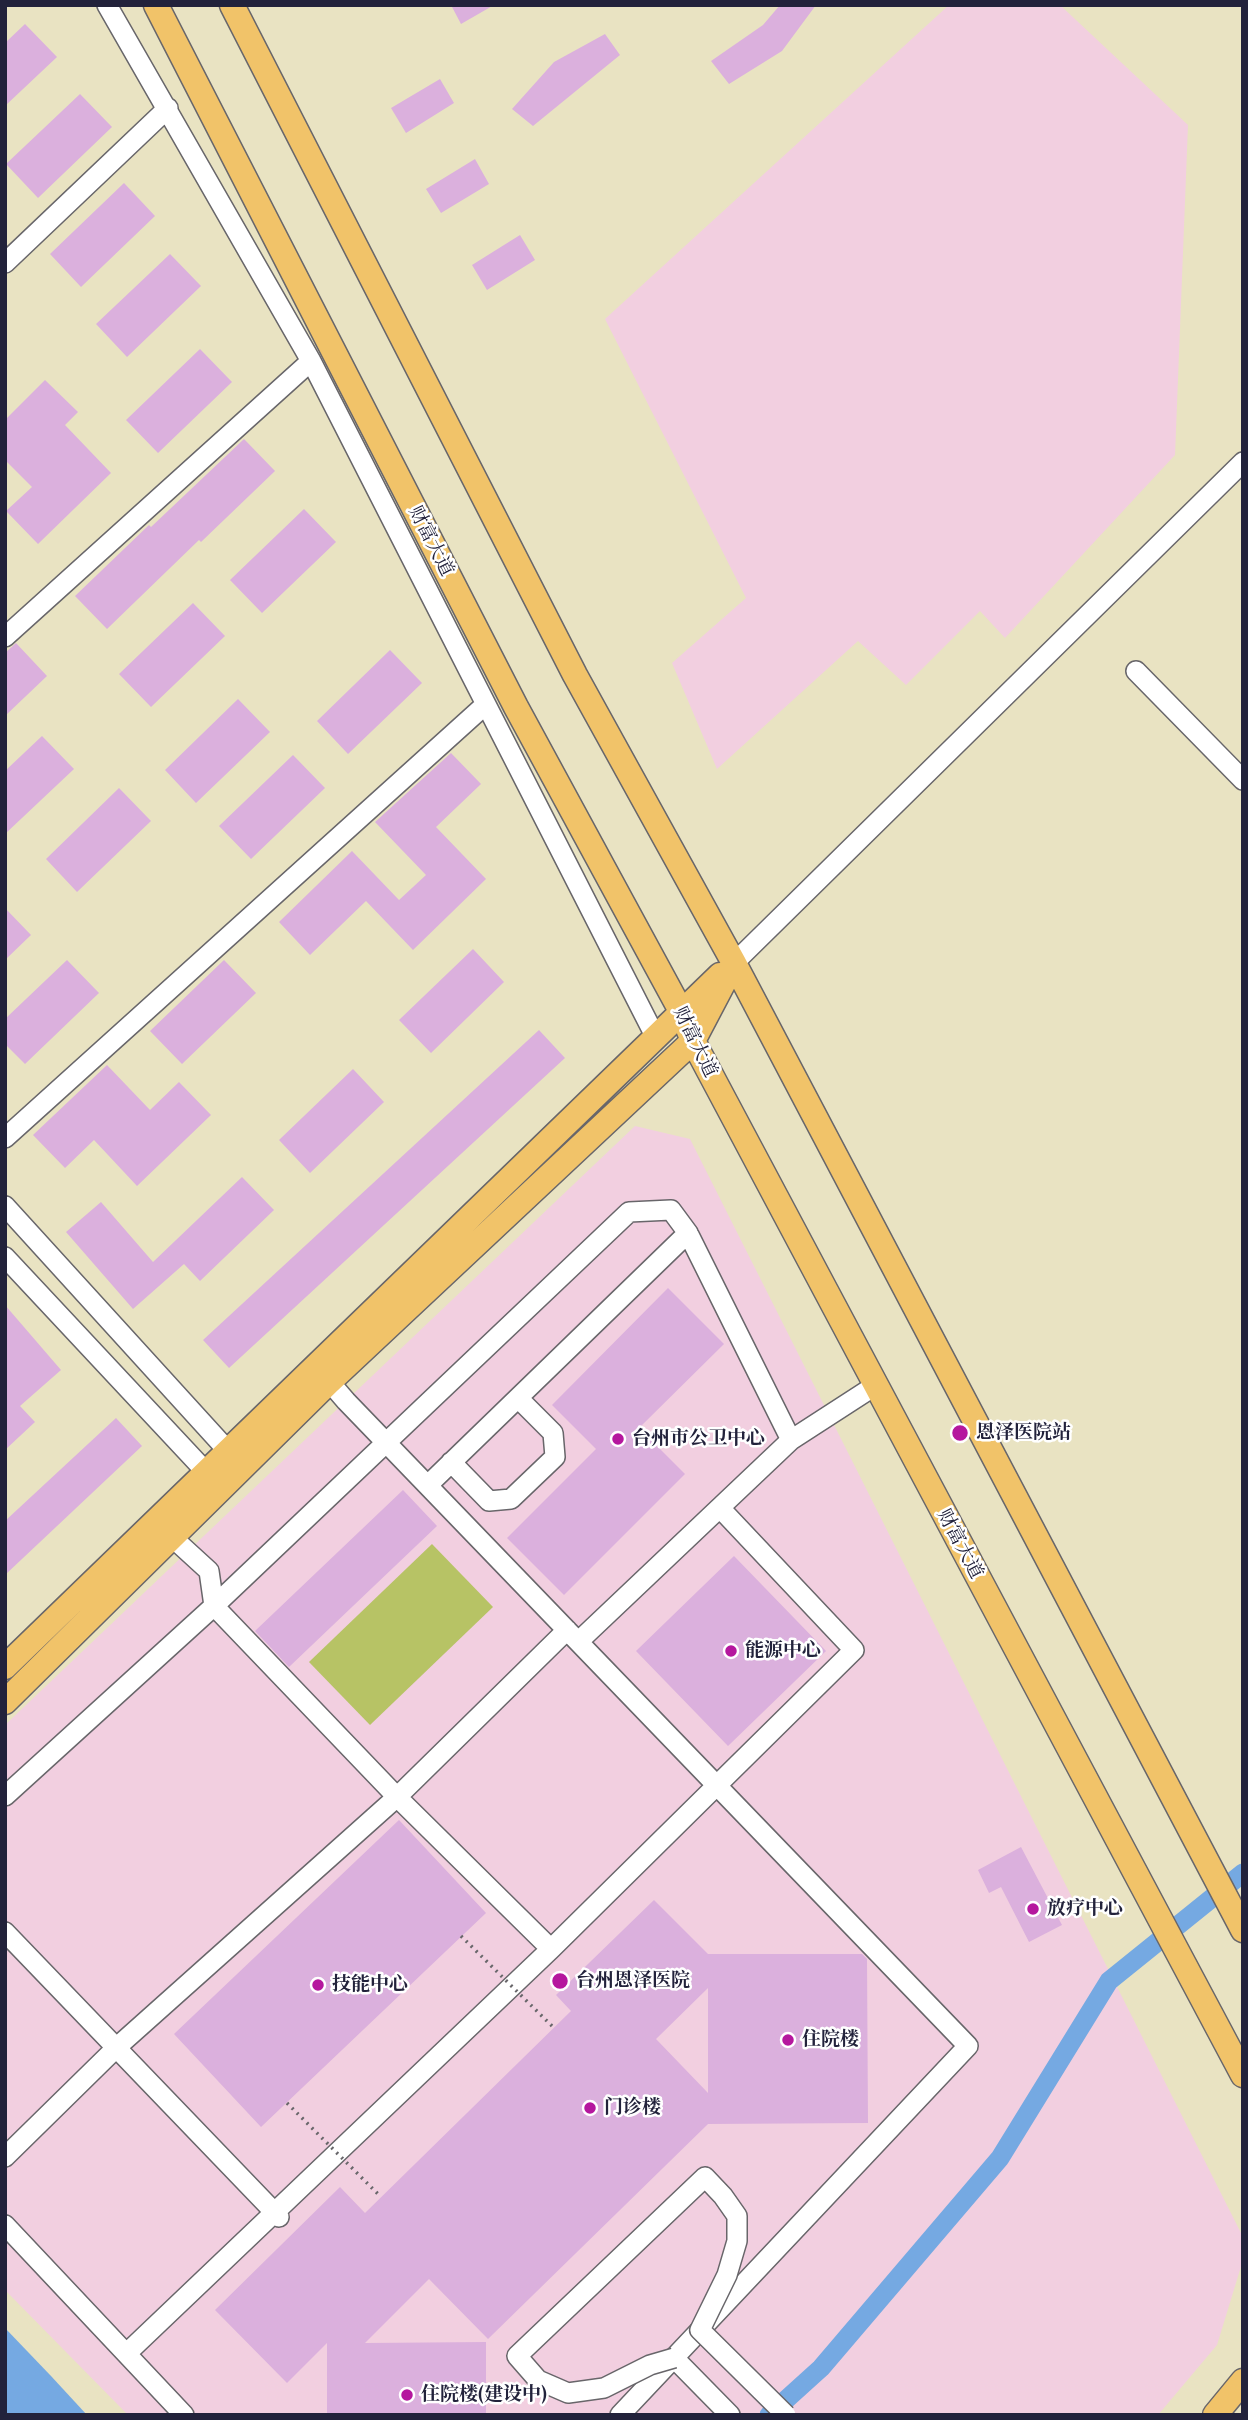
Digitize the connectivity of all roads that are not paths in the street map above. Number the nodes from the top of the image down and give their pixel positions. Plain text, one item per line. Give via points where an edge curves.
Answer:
1 (107, 5) edge
2 (156, 5) edge
3 (232, 5) edge
4 (167, 108) junction
5 (5, 263) edge
6 (311, 361) junction
7 (1243, 462) edge
8 (5, 638) edge
9 (1136, 671) dead end
10 (485, 705) junction
11 (1243, 780) edge
12 (734, 963) junction
13 (681, 1011) junction
14 (655, 1036) junction
15 (693, 1041) junction
16 (5, 1138) edge
17 (5, 1206) edge
18 (688, 1233) junction
19 (5, 1257) edge
20 (323, 1374) junction
21 (876, 1385) junction
22 (518, 1398) junction
23 (791, 1440) junction
24 (386, 1442) junction
25 (229, 1452) junction
26 (451, 1462) junction
27 (207, 1473) junction
28 (428, 1485) junction
29 (720, 1508) junction
30 (164, 1530) junction
31 (214, 1606) junction
32 (573, 1636) junction
33 (5, 1667) edge
34 (5, 1702) edge
35 (718, 1785) junction
36 (5, 1796) edge
37 (397, 1797) junction
38 (1239, 1923) edge
39 (5, 1932) edge
40 (551, 1949) junction
41 (117, 2047) junction
42 (1243, 2075) edge
43 (5, 2157) edge
44 (277, 2214) junction
45 (5, 2225) edge
46 (700, 2330) junction
47 (127, 2353) junction
48 (674, 2358) junction
49 (1243, 2381) edge
50 (184, 2415) edge
51 (620, 2415) edge
52 (730, 2415) edge
53 (786, 2415) edge
54 (1214, 2415) edge

1 - 4 street
2 - 13 main road, 财富大道 via 516,707
3 - 12 main road via 575,676
4 - 5 street
4 - 6 street
6 - 8 street
6 - 10 street
7 - 12 street
9 - 11 street
10 - 14 street
10 - 16 street
12 - 13 main road
12 - 15 main road
12 - 38 main road
13 - 14 main road
13 - 15 main road, 财富大道
14 - 20 main road
15 - 20 main road
15 - 21 main road, 财富大道
17 - 25 street
18 - 22 street
18 - 23 street
18 - 24 street via 671,1210 629,1212
19 - 27 street
20 - 24 street
20 - 25 main road
20 - 30 main road
21 - 23 street
21 - 42 main road, 财富大道
22 - 26 street
22 - 26 street via 553,1433 555,1457 529,1483 511,1499 489,1501
23 - 29 street
24 - 28 street
24 - 31 street
25 - 27 main road
26 - 28 street
27 - 30 main road
28 - 32 street
29 - 32 street
29 - 35 street via 854,1650
30 - 31 street via 209,1571
30 - 33 main road
30 - 34 main road
31 - 36 street
31 - 37 street
32 - 35 street
32 - 37 street
35 - 40 street
35 - 46 street via 968,2046
37 - 40 street
37 - 41 street
39 - 41 street
40 - 44 street
41 - 43 street
41 - 44 street
44 - 47 street
45 - 47 street
46 - 48 street
46 - 48 street, bridge via 727,2275 737,2241 737,2217 705,2177 517,2356 538,2380 568,2393 604,2388
46 - 53 street, bridge
47 - 50 street
48 - 51 street
48 - 52 street
49 - 54 main road

